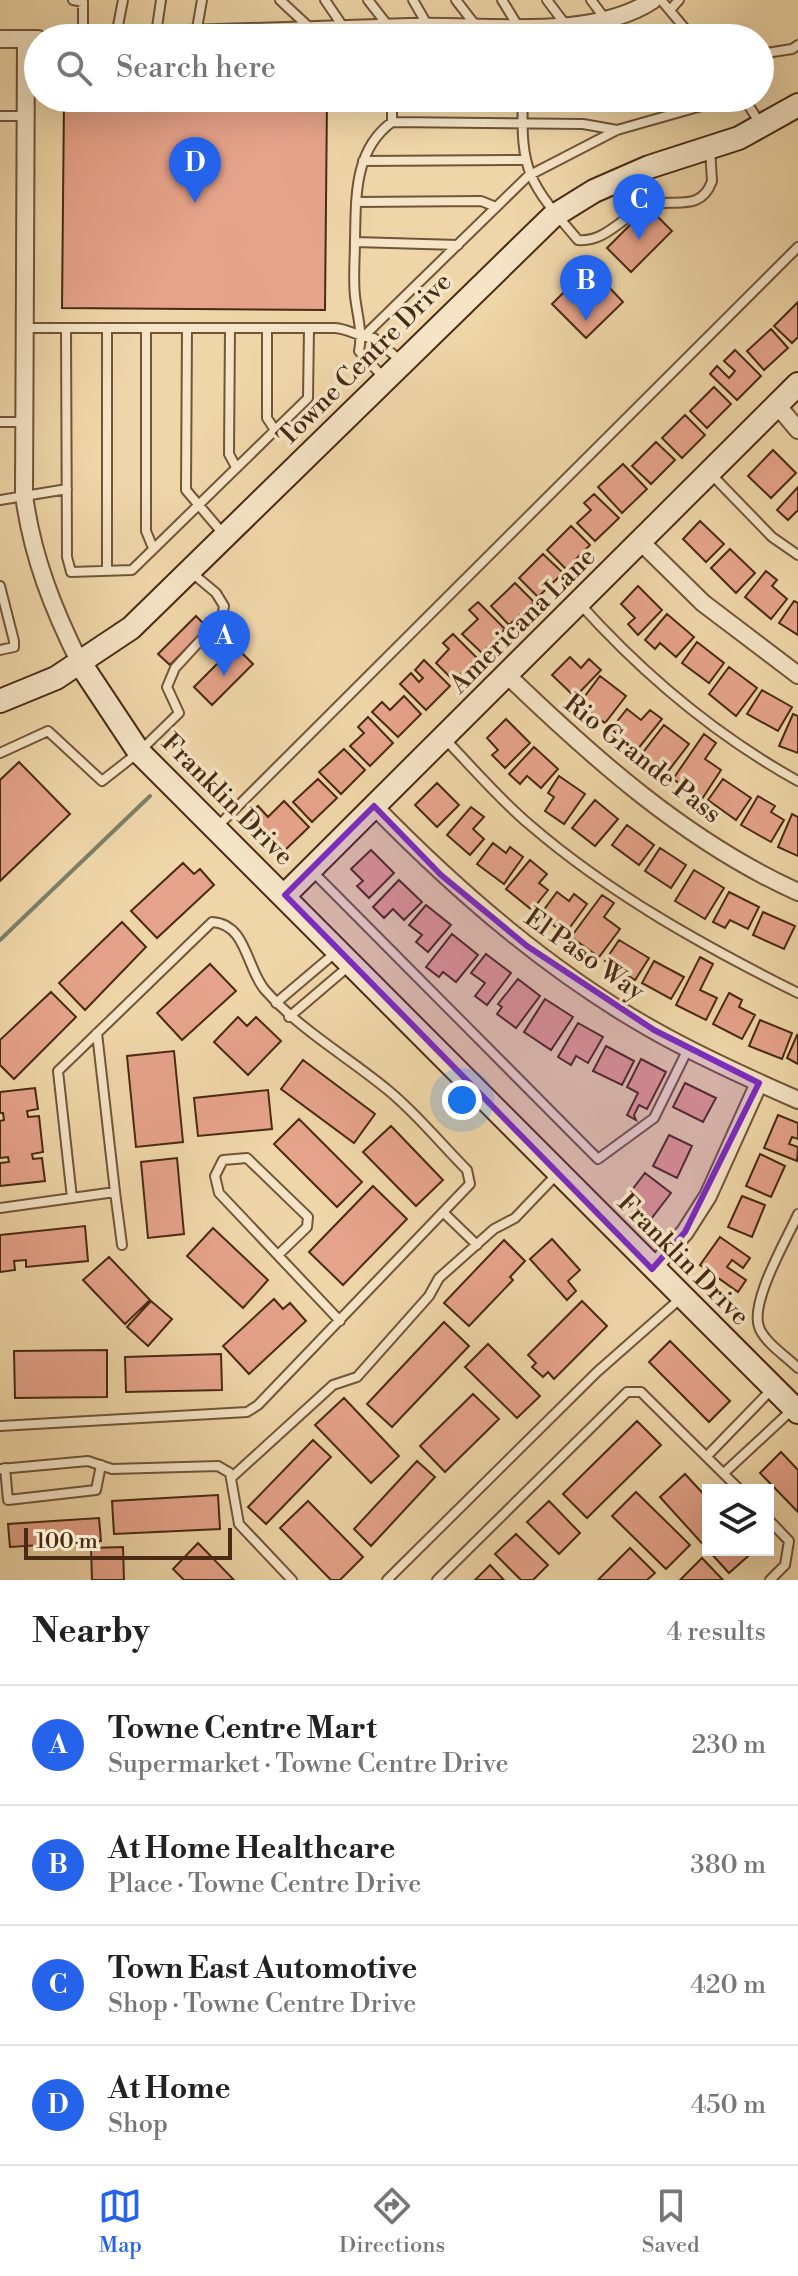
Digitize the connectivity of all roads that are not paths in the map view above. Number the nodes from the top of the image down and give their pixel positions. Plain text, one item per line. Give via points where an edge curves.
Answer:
1 (123, 0) edge
2 (161, 0) edge
3 (202, 0) edge
4 (280, 0) edge
5 (325, 0) edge
6 (368, 0) edge
7 (413, 0) edge
8 (456, 0) edge
9 (502, 0) edge
10 (547, 0) edge
11 (591, 0) edge
12 (679, 0) edge
13 (80, 1) edge
14 (650, 1) edge
15 (670, 10) junction
16 (607, 21) junction
17 (82, 24) edge
18 (118, 24) edge
19 (158, 24) edge
20 (198, 24) edge
21 (306, 24) edge
22 (341, 24) edge
23 (387, 24) edge
24 (427, 24) edge
25 (474, 24) edge
26 (517, 24) edge
27 (565, 24) joint
28 (682, 24) edge
29 (0, 39) edge
30 (24, 39) edge
31 (798, 45) edge
32 (774, 52) edge
33 (798, 105) edge
34 (26, 112) edge
35 (392, 112) edge
36 (522, 112) edge
37 (680, 112) edge
38 (753, 112) edge
39 (0, 116) edge
40 (25, 116) junction
41 (392, 122) junction
42 (522, 125) junction
43 (762, 125) junction
44 (617, 130) junction
45 (709, 148) junction
46 (526, 160) junction
47 (363, 161) junction
48 (528, 176) junction
49 (356, 202) junction
50 (496, 207) junction
51 (556, 214) junction
52 (355, 242) junction
53 (458, 245) junction
54 (798, 247) edge
55 (23, 328) junction
56 (66, 328) junction
57 (107, 328) junction
58 (146, 328) junction
59 (187, 328) junction
60 (230, 328) junction
61 (267, 328) junction
62 (309, 328) junction
63 (362, 338) junction
64 (401, 362) junction
65 (384, 379) junction
66 (798, 384) edge
67 (777, 405) junction
68 (0, 422) edge
69 (23, 422) junction
70 (275, 430) junction
71 (798, 430) edge
72 (236, 467) junction
73 (709, 473) junction
74 (67, 489) junction
75 (24, 495) junction
76 (0, 500) edge
77 (196, 505) junction
78 (225, 536) junction
79 (640, 541) junction
80 (153, 548) junction
81 (798, 555) edge
82 (107, 570) junction
83 (191, 571) junction
84 (0, 586) edge
85 (578, 603) junction
86 (0, 650) edge
87 (80, 663) junction
88 (506, 674) junction
89 (798, 675) edge
90 (0, 701) edge
91 (443, 737) junction
92 (139, 752) junction
93 (0, 753) edge
94 (798, 781) edge
95 (374, 806) junction
96 (215, 829) junction
97 (311, 869) junction
98 (798, 892) edge
99 (285, 895) junction
100 (345, 957) junction
101 (798, 993) edge
102 (276, 1003) junction
103 (289, 1017) junction
104 (97, 1033) junction
105 (689, 1048) junction
106 (759, 1083) junction
107 (798, 1100) edge
108 (559, 1172) junction
109 (115, 1192) junction
110 (72, 1198) junction
111 (0, 1208) edge
112 (445, 1214) junction
113 (798, 1214) edge
114 (122, 1245) dead end
115 (477, 1245) junction
116 (278, 1255) junction
117 (652, 1269) junction
118 (682, 1297) junction
119 (340, 1321) junction
120 (798, 1368) edge
121 (773, 1387) junction
122 (796, 1410) edge
123 (0, 1426) edge
124 (707, 1456) junction
125 (101, 1465) junction
126 (3, 1468) edge
127 (724, 1473) junction
128 (231, 1478) junction
129 (734, 1484) edge
130 (774, 1525) edge
131 (292, 1580) edge
132 (387, 1580) edge
133 (437, 1580) edge
134 (770, 1580) edge

1 - 18 lane
2 - 19 lane
3 - 20 lane
4 - 21 lane
5 - 22 lane
6 - 23 lane
7 - 24 lane
8 - 25 lane
9 - 26 lane
10 - 27 lane
11 - 16 lane
12 - 15 lane
13 - 17 lane
14 - 15 lane
14 - 16 street
15 - 28 lane
16 - 27 street
29 - 30 street
31 - 32 lane
33 - 43 street, Towne Centre Drive
34 - 40 street, Franklin Drive
35 - 41 lane
36 - 42 lane
37 - 44 lane
38 - 43 lane
39 - 40 lane
40 - 55 street, Franklin Drive
41 - 42 lane
41 - 47 lane via 376,134
42 - 44 lane via 583,124
42 - 46 lane
43 - 45 street, Towne Centre Drive
44 - 48 lane
45 - 51 street, Towne Centre Drive via 649,167
45 - 51 lane via 712,181 698,200 651,204 589,241 578,240
46 - 47 lane
46 - 48 lane
47 - 49 lane
48 - 50 lane
48 - 51 lane
49 - 50 lane via 481,201
49 - 52 lane
50 - 53 lane
51 - 64 street, Towne Centre Drive
52 - 53 lane
52 - 63 lane
53 - 63 lane
54 - 96 lane
55 - 56 lane
55 - 69 street, Franklin Drive
56 - 57 lane
56 - 74 lane
57 - 58 lane
57 - 82 lane
58 - 59 lane
58 - 80 lane via 146,531
59 - 60 lane
59 - 77 lane via 186,490
60 - 61 lane
60 - 72 lane via 229,454
61 - 62 lane
61 - 70 lane via 267,418
62 - 63 lane via 347,329
62 - 70 lane via 308,398
63 - 64 lane via 374,338
63 - 65 lane via 359,351
64 - 65 street, Towne Centre Drive
65 - 78 street, Towne Centre Drive
66 - 67 street, Americana Lane
67 - 71 street
67 - 73 street, Americana Lane
68 - 69 lane
69 - 75 street, Franklin Drive
70 - 72 lane
72 - 77 lane
73 - 79 street, Americana Lane
73 - 81 lane via 772,537
74 - 75 lane
74 - 82 lane via 71,572
75 - 76 lane
75 - 87 street, Franklin Drive via 42,580
77 - 78 lane
77 - 80 lane
78 - 83 street, Towne Centre Drive
79 - 85 street, Americana Lane
79 - 89 street via 703,603
80 - 82 lane via 132,570
83 - 87 street, Towne Centre Drive via 131,628
83 - 92 lane via 216,593 224,606 222,617 175,668 167,687 179,713
84 - 86 lane via 14,647
85 - 88 street, Americana Lane
85 - 94 lane via 614,642 708,724
87 - 90 street, Towne Centre Drive
87 - 92 street, Franklin Drive
88 - 91 street, Americana Lane
88 - 98 street, Rio Grande Pass via 580,745 686,828
91 - 95 street, Americana Lane
91 - 101 lane via 528,823 575,861 710,949
92 - 93 lane via 102,781 48,731
92 - 96 street, Franklin Drive
95 - 97 street, Americana Lane
95 - 105 street, El Paso Way via 441,875 527,946
96 - 99 street, Franklin Drive
97 - 99 street, Americana Lane
97 - 105 lane via 598,1159 654,1118
99 - 100 street, Franklin Drive
100 - 102 lane
100 - 103 lane
100 - 108 street, Franklin Drive
102 - 103 lane
102 - 104 lane via 259,983 236,931 212,922
103 - 112 lane via 390,1091 467,1170 467,1192
104 - 109 lane
104 - 110 lane via 58,1071
105 - 106 street, El Paso Way
106 - 107 street, El Paso Way
106 - 117 street via 708,1196
108 - 115 lane via 515,1218
108 - 117 street, Franklin Drive
109 - 110 lane
109 - 114 lane
110 - 111 lane
112 - 115 lane
112 - 119 lane
113 - 120 lane via 762,1294 758,1316 764,1334
115 - 128 lane via 439,1278 357,1377 333,1385
116 - 116 lane via 219,1193 215,1176 223,1160 247,1158 308,1217 307,1227
116 - 119 lane
117 - 118 street, Franklin Drive
118 - 121 street, Franklin Drive
118 - 132 lane via 597,1372
119 - 123 lane via 247,1412
121 - 122 street, Franklin Drive
121 - 124 lane
122 - 127 lane
124 - 127 lane
124 - 133 lane via 641,1392 627,1392
125 - 126 lane via 88,1461
125 - 126 lane via 96,1490 8,1500
125 - 128 lane via 218,1466
127 - 129 lane
128 - 131 lane via 239,1524
130 - 134 lane via 789,1541 789,1555

